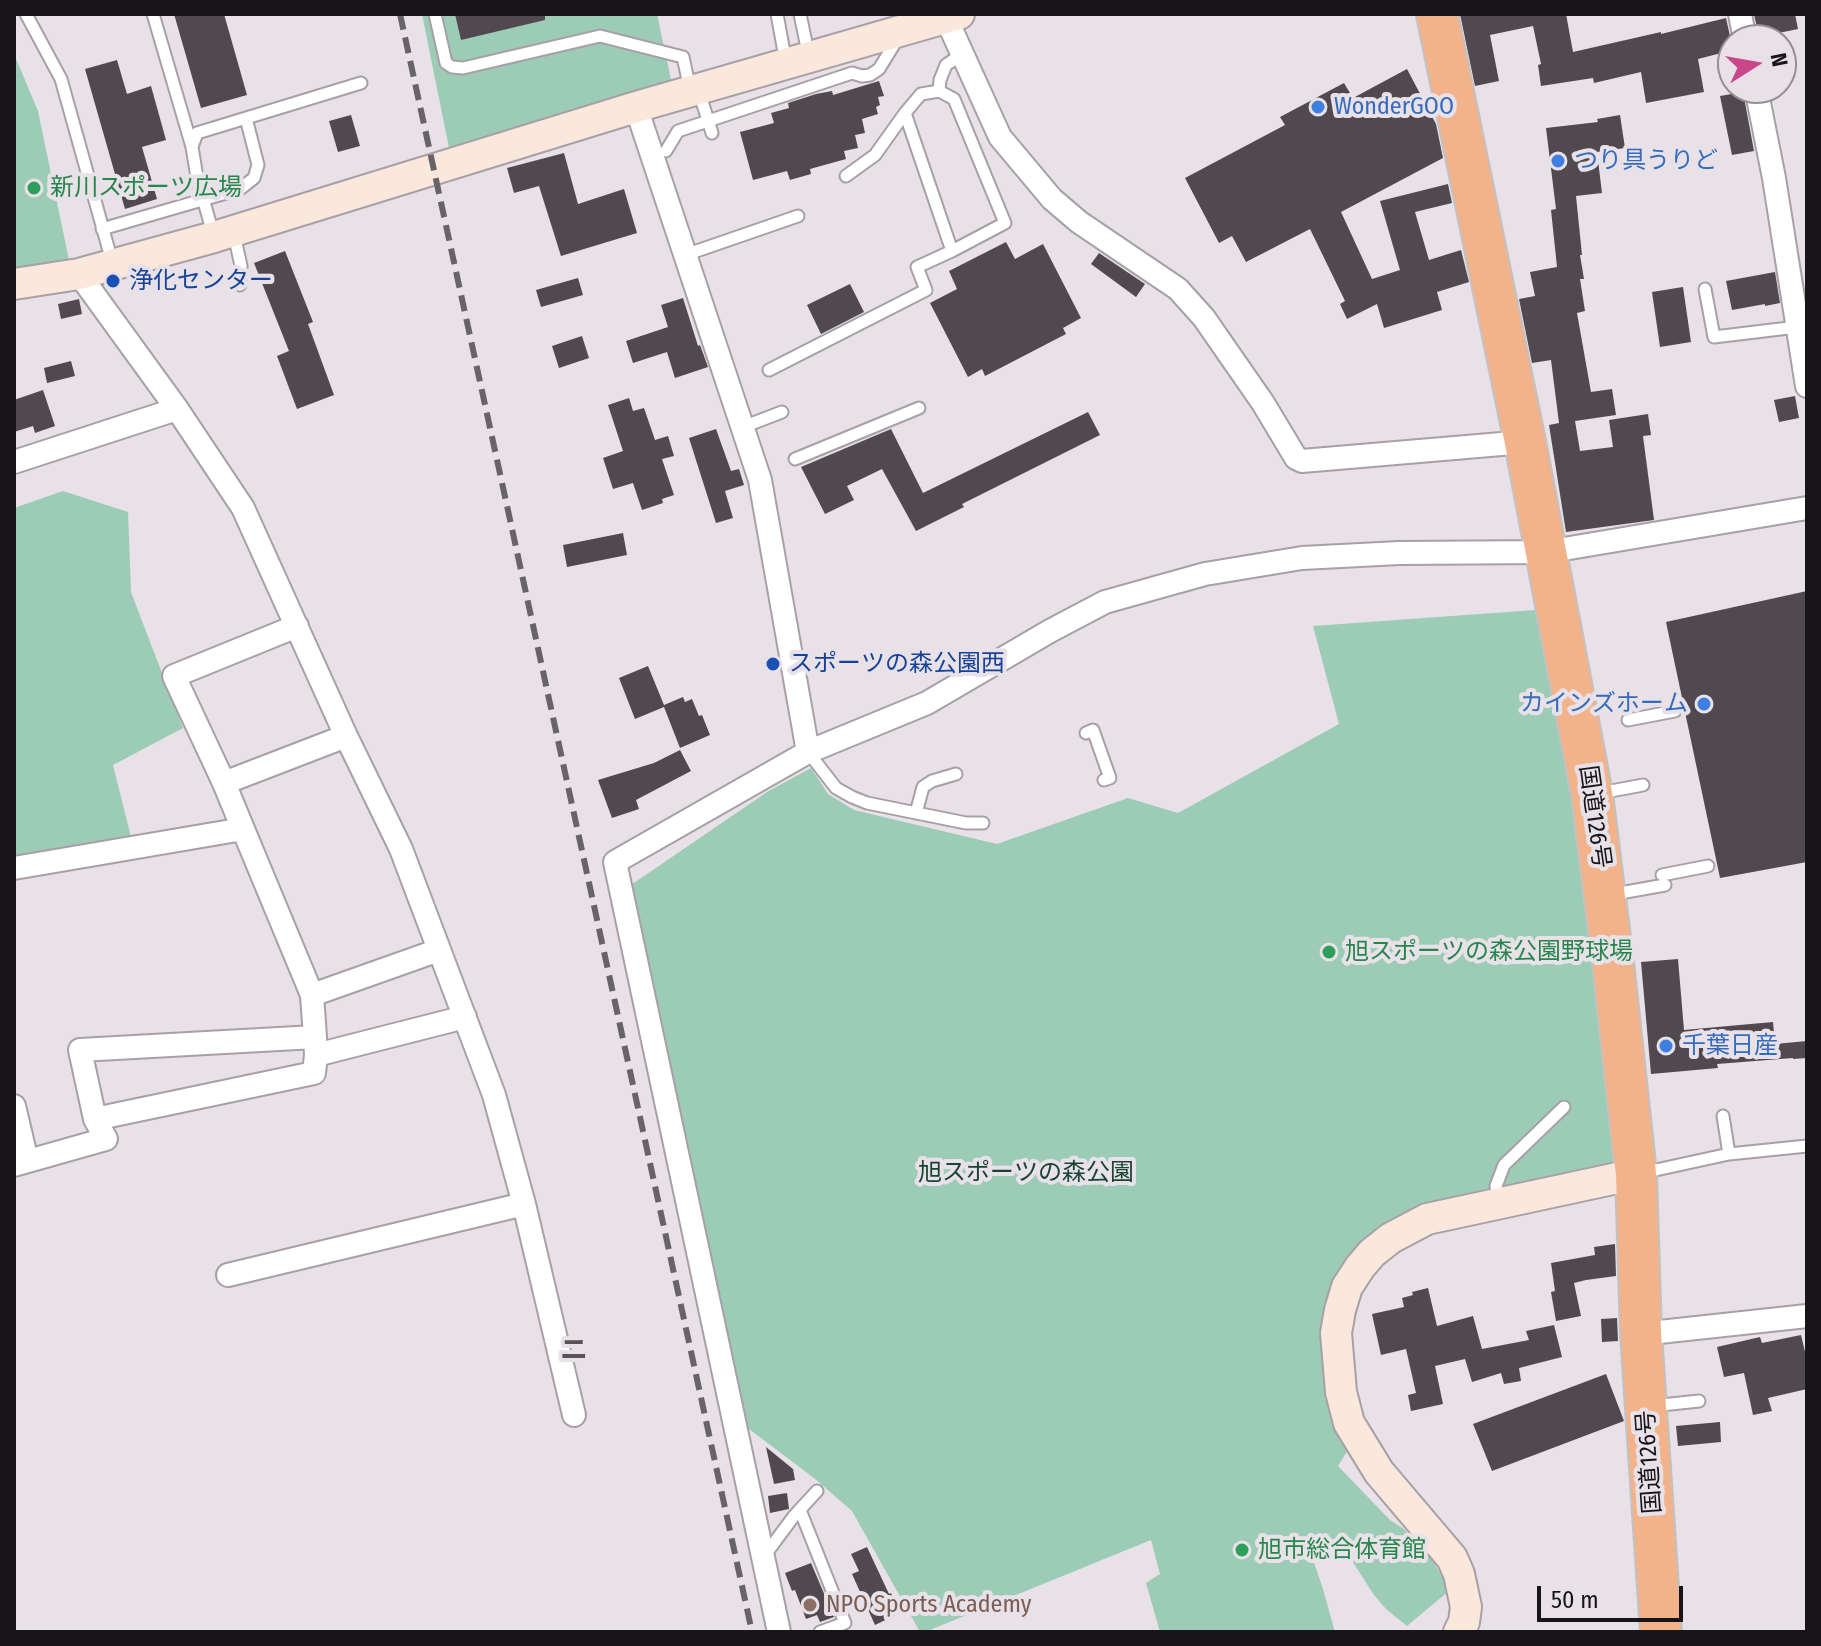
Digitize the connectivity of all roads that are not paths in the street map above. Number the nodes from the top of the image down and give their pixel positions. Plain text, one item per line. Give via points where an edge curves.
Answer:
1 (26, 14) edge
2 (153, 14) edge
3 (435, 14) edge
4 (777, 14) edge
5 (800, 14) edge
6 (1437, 14) edge
7 (952, 16) edge
8 (902, 30) junction
9 (962, 54) junction
10 (798, 61) junction
11 (361, 83) dead end
12 (694, 90) junction
13 (939, 91) junction
14 (1759, 104) edge
15 (636, 107) junction
16 (905, 113) junction
17 (246, 118) junction
18 (708, 120) junction
19 (712, 133) dead end
20 (192, 147) junction
21 (666, 151) dead end
22 (846, 176) dead end
23 (203, 198) junction
24 (798, 216) dead end
25 (102, 229) junction
26 (223, 234) junction
27 (952, 251) junction
28 (685, 255) junction
29 (113, 265) junction
30 (79, 274) junction
31 (14, 284) edge
32 (240, 285) dead end
33 (1705, 289) dead end
34 (1797, 327) junction
35 (1804, 356) edge
36 (769, 370) dead end
37 (1807, 386) edge
38 (919, 408) dead end
39 (177, 409) junction
40 (782, 412) dead end
41 (743, 427) junction
42 (1525, 442) junction
43 (795, 459) dead end
44 (14, 462) edge
45 (1807, 508) edge
46 (1546, 552) junction
47 (297, 626) junction
48 (1675, 711) dead end
49 (1628, 720) dead end
50 (1086, 733) dead end
51 (346, 736) junction
52 (808, 752) junction
53 (956, 774) dead end
54 (1104, 780) dead end
55 (224, 783) junction
56 (1643, 785) dead end
57 (1592, 794) junction
58 (916, 813) junction
59 (983, 823) dead end
60 (243, 829) junction
61 (1708, 866) dead end
62 (14, 868) edge
63 (1605, 896) junction
64 (439, 950) junction
65 (312, 995) junction
66 (465, 1017) junction
67 (315, 1046) junction
68 (14, 1106) edge
69 (1564, 1107) dead end
70 (1723, 1116) dead end
71 (95, 1119) junction
72 (1807, 1146) edge
73 (1729, 1154) junction
74 (20, 1163) edge
75 (1636, 1174) junction
76 (524, 1204) junction
77 (1499, 1204) junction
78 (228, 1275) dead end
79 (1807, 1316) edge
80 (1641, 1334) junction
81 (1699, 1401) dead end
82 (1647, 1407) junction
83 (574, 1415) dead end
84 (817, 1491) dead end
85 (800, 1510) junction
86 (762, 1559) junction
87 (1462, 1630) edge
88 (779, 1632) edge
89 (820, 1632) edge
90 (1661, 1632) edge

1 - 25 lane via 61,79
2 - 20 lane
3 - 12 lane via 446,63 452,67 600,36 683,57
4 - 10 lane
5 - 10 lane
6 - 42 highway, 国道126号
7 - 8 street
7 - 9 street
8 - 10 street
8 - 18 lane via 870,75 852,73
9 - 13 lane via 946,65
9 - 42 street via 1000,137 1052,199 1178,289 1204,318 1296,458
10 - 12 street
11 - 17 lane
12 - 15 street
12 - 18 lane
13 - 16 lane via 921,94
13 - 27 lane via 954,99 1005,223
14 - 34 street
15 - 26 street
15 - 28 street
16 - 22 lane via 875,155
16 - 27 lane
17 - 20 lane via 197,133
17 - 23 lane via 258,165 254,178 240,189
18 - 19 lane
18 - 21 lane via 678,131
20 - 23 lane
23 - 25 lane
23 - 26 lane
24 - 28 lane
25 - 29 lane
26 - 29 street
26 - 32 lane via 241,266
27 - 36 lane via 917,267 926,290
28 - 41 street
29 - 30 street
30 - 31 street
30 - 39 street
33 - 34 lane via 1714,337
34 - 35 street
35 - 37 street
38 - 43 lane
39 - 44 street
39 - 47 street via 243,508
40 - 41 lane
41 - 52 street via 760,480
42 - 46 highway, 国道126号
45 - 46 street
46 - 52 street via 1302,558 1205,574 1105,602 927,703
46 - 57 highway, 国道126号
47 - 51 street
47 - 55 street via 174,676
48 - 49 lane
50 - 54 lane via 1093,730 1110,778
51 - 55 street
51 - 64 street via 401,849
52 - 58 lane via 836,788 867,803
52 - 86 street via 615,862
53 - 58 lane via 923,787
55 - 60 street
56 - 57 lane
57 - 63 highway, 国道126号
58 - 59 lane
60 - 62 street
60 - 65 street
61 - 63 lane
63 - 75 highway, 国道126号
64 - 65 street
64 - 66 street
65 - 67 street
66 - 67 street
66 - 76 street via 494,1095
67 - 71 street via 314,1073
67 - 71 street via 80,1050
68 - 74 street
69 - 77 lane via 1504,1165 1496,1186
70 - 73 lane
71 - 74 street via 106,1139
72 - 73 lane
73 - 75 lane
75 - 77 street
75 - 80 highway, 国道126号
76 - 78 street
76 - 83 street
77 - 87 street via 1427,1219 1372,1253 1347,1287 1336,1333 1349,1423 1379,1472 1452,1558 1466,1607
79 - 80 street
80 - 82 highway, 国道126号
81 - 82 lane
82 - 90 highway, 国道126号
84 - 85 lane
85 - 86 lane
85 - 89 lane via 845,1623
86 - 88 street

